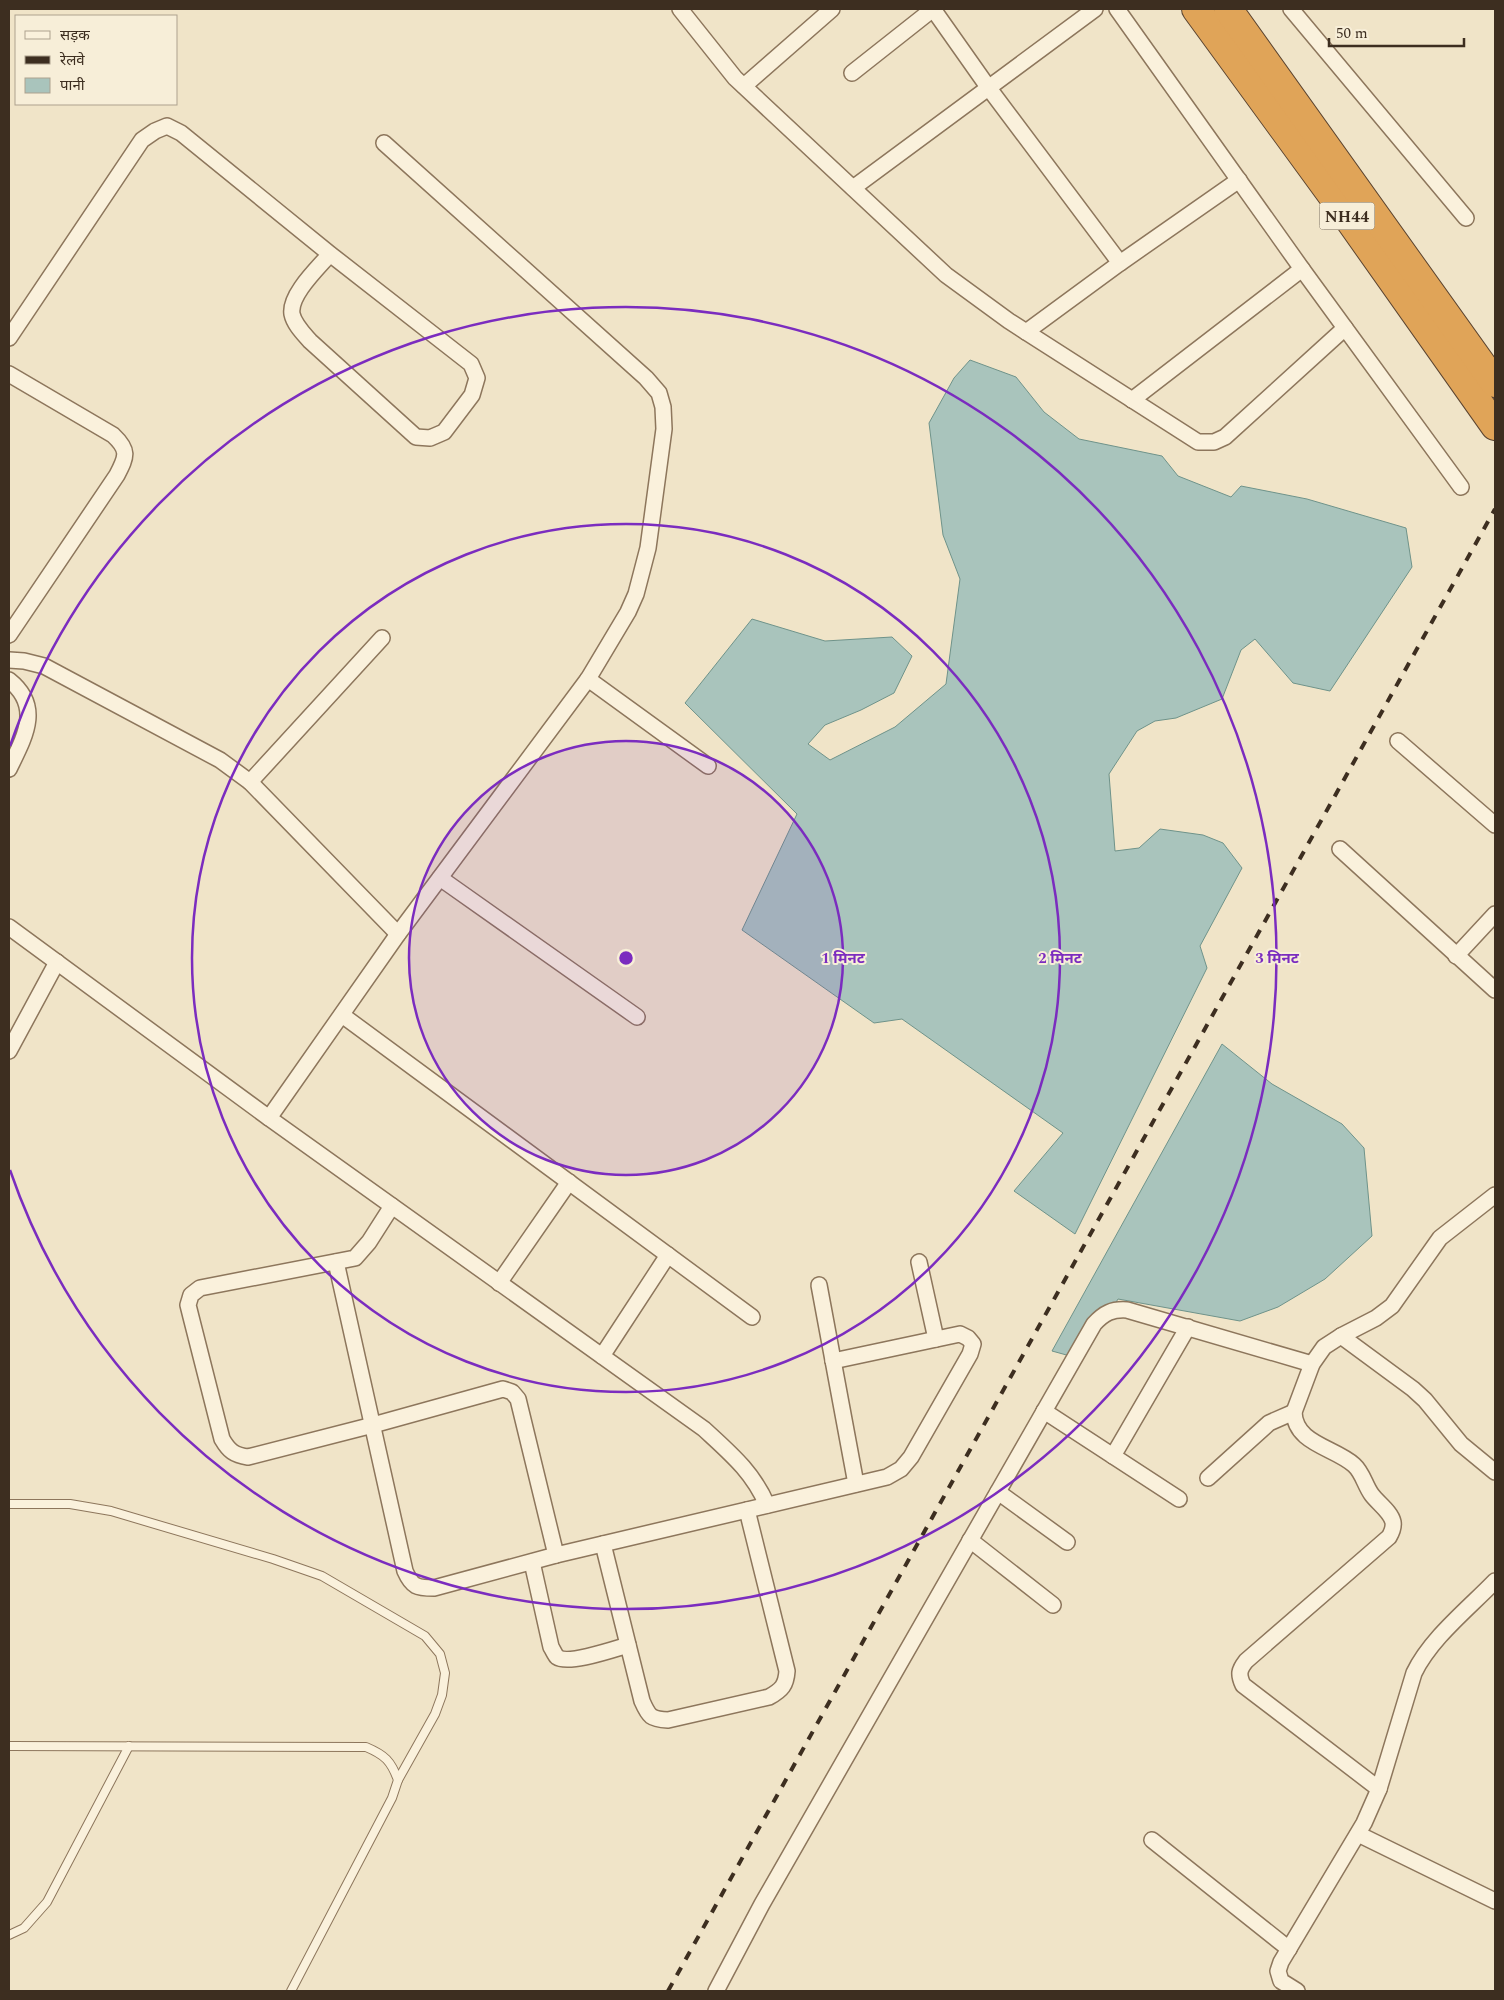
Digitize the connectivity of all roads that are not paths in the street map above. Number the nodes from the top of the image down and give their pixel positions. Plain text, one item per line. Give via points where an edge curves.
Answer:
1 (680, 9) edge
2 (832, 9) edge
3 (933, 9) edge
4 (1095, 9) edge
5 (1117, 9) edge
6 (1196, 9) edge
7 (1228, 9) edge
8 (1291, 9) edge
9 (852, 73) dead end
10 (744, 86) junction
11 (988, 87) junction
12 (384, 143) dead end
13 (1239, 180) junction
14 (853, 188) junction
15 (1466, 218) dead end
16 (330, 254) junction
17 (1120, 262) junction
18 (1302, 269) junction
19 (1346, 328) junction
20 (1026, 332) junction
21 (9, 338) edge
22 (9, 374) edge
23 (1495, 382) edge
24 (1132, 400) junction
25 (1495, 426) edge
26 (1462, 486) dead end
27 (9, 635) edge
28 (382, 638) dead end
29 (9, 660) edge
30 (588, 679) junction
31 (9, 680) edge
32 (1398, 741) dead end
33 (708, 766) dead end
34 (9, 769) edge
35 (250, 782) junction
36 (1495, 825) edge
37 (1340, 849) dead end
38 (440, 878) junction
39 (1495, 914) edge
40 (9, 927) edge
41 (398, 934) junction
42 (1456, 956) junction
43 (57, 962) junction
44 (1495, 990) edge
45 (342, 1015) junction
46 (638, 1016) dead end
47 (9, 1051) edge
48 (270, 1118) junction
49 (569, 1182) junction
50 (1495, 1195) edge
51 (392, 1206) junction
52 (668, 1255) junction
53 (336, 1262) junction
54 (919, 1262) dead end
55 (499, 1283) junction
56 (819, 1285) dead end
57 (752, 1316) dead end
58 (1188, 1327) junction
59 (1341, 1336) junction
60 (936, 1339) junction
61 (602, 1356) junction
62 (833, 1361) junction
63 (1312, 1364) junction
64 (1044, 1411) junction
65 (1294, 1412) junction
66 (373, 1426) junction
67 (1113, 1456) junction
68 (1495, 1472) edge
69 (1208, 1478) dead end
70 (856, 1484) junction
71 (998, 1492) junction
72 (1179, 1500) dead end
73 (9, 1504) edge
74 (767, 1505) junction
75 (746, 1510) junction
76 (970, 1540) junction
77 (1067, 1542) dead end
78 (603, 1544) junction
79 (556, 1555) junction
80 (532, 1562) junction
81 (1495, 1581) edge
82 (1053, 1605) dead end
83 (628, 1645) junction
84 (9, 1746) edge
85 (129, 1746) junction
86 (398, 1780) junction
87 (1379, 1789) junction
88 (1358, 1834) junction
89 (1152, 1840) dead end
90 (1495, 1901) edge
91 (9, 1935) edge
92 (1289, 1949) junction
93 (291, 1991) edge
94 (716, 1991) edge
95 (1297, 1991) edge

1 - 10 street
2 - 10 street
3 - 9 street
3 - 11 street
4 - 11 street
5 - 13 street
6 - 25 highway, NH44
7 - 23 highway, NH44
8 - 15 street
10 - 14 street
11 - 14 street
11 - 17 street
12 - 30 street via 606,341 659,393 664,429 648,548 628,612
13 - 17 street
13 - 18 street
14 - 20 street via 946,275
16 - 16 street via 471,364 477,378 472,395 444,432 430,438 416,437 297,326 292,314 294,298
16 - 21 street via 181,133 167,126 142,140
17 - 20 street
18 - 19 street
18 - 24 street
19 - 24 street via 1225,437 1214,442 1198,442
19 - 26 street
20 - 24 street
22 - 27 street via 113,435 124,445 125,458 117,475
28 - 35 street
29 - 35 street via 44,666 220,760
30 - 33 street
30 - 38 street
31 - 34 street via 28,706 27,727
32 - 36 street
35 - 41 street
37 - 42 street
38 - 41 street
38 - 46 street
39 - 42 street
40 - 43 street
41 - 45 street
42 - 44 street
43 - 47 street
43 - 48 street
45 - 48 street
45 - 49 street
48 - 51 street
49 - 52 street
49 - 55 street
50 - 59 street via 1440,1238 1392,1306
51 - 53 street via 361,1252 355,1258
51 - 55 street
52 - 57 street
52 - 61 street
53 - 66 street
53 - 66 street via 200,1288 191,1295 188,1305 222,1439 228,1450 237,1456
54 - 60 street
55 - 61 street
56 - 62 street
58 - 63 street
58 - 64 street via 1127,1310 1116,1309 1104,1314 1094,1324
58 - 67 street
59 - 63 street via 1324,1347
59 - 68 street via 1413,1389 1461,1444
60 - 62 street
60 - 70 street via 960,1334 973,1344 911,1457 901,1469 887,1477
61 - 74 street via 704,1429 744,1467 760,1487
62 - 70 street
63 - 65 street
64 - 67 street
64 - 71 street
65 - 69 street via 1269,1423
65 - 87 street via 1298,1429 1306,1437 1345,1459 1360,1472 1370,1493 1389,1514 1393,1530 1389,1537 1246,1661 1239,1676 1243,1685
66 - 79 street via 503,1390 512,1392 518,1399
66 - 80 street via 410,1582 420,1588 434,1588
67 - 72 street
70 - 74 street
71 - 76 street
71 - 77 street
73 - 86 lane via 70,1504 111,1511 273,1559 322,1576 425,1636 440,1654 445,1673 442,1695
74 - 75 street
75 - 78 street
75 - 83 street via 787,1671 786,1683 780,1691 668,1720 654,1719 642,1701
76 - 82 street
76 - 94 street via 762,1904
78 - 79 street
78 - 83 street
79 - 80 street
80 - 83 street via 551,1647 557,1656 564,1660 573,1659
81 - 87 street via 1420,1660
84 - 85 lane
85 - 86 lane via 366,1747 382,1754
85 - 91 lane via 47,1902 24,1928
86 - 93 lane via 392,1798
87 - 88 street
88 - 90 street
88 - 92 street
89 - 92 street
92 - 95 street via 1278,1971 1281,1981

